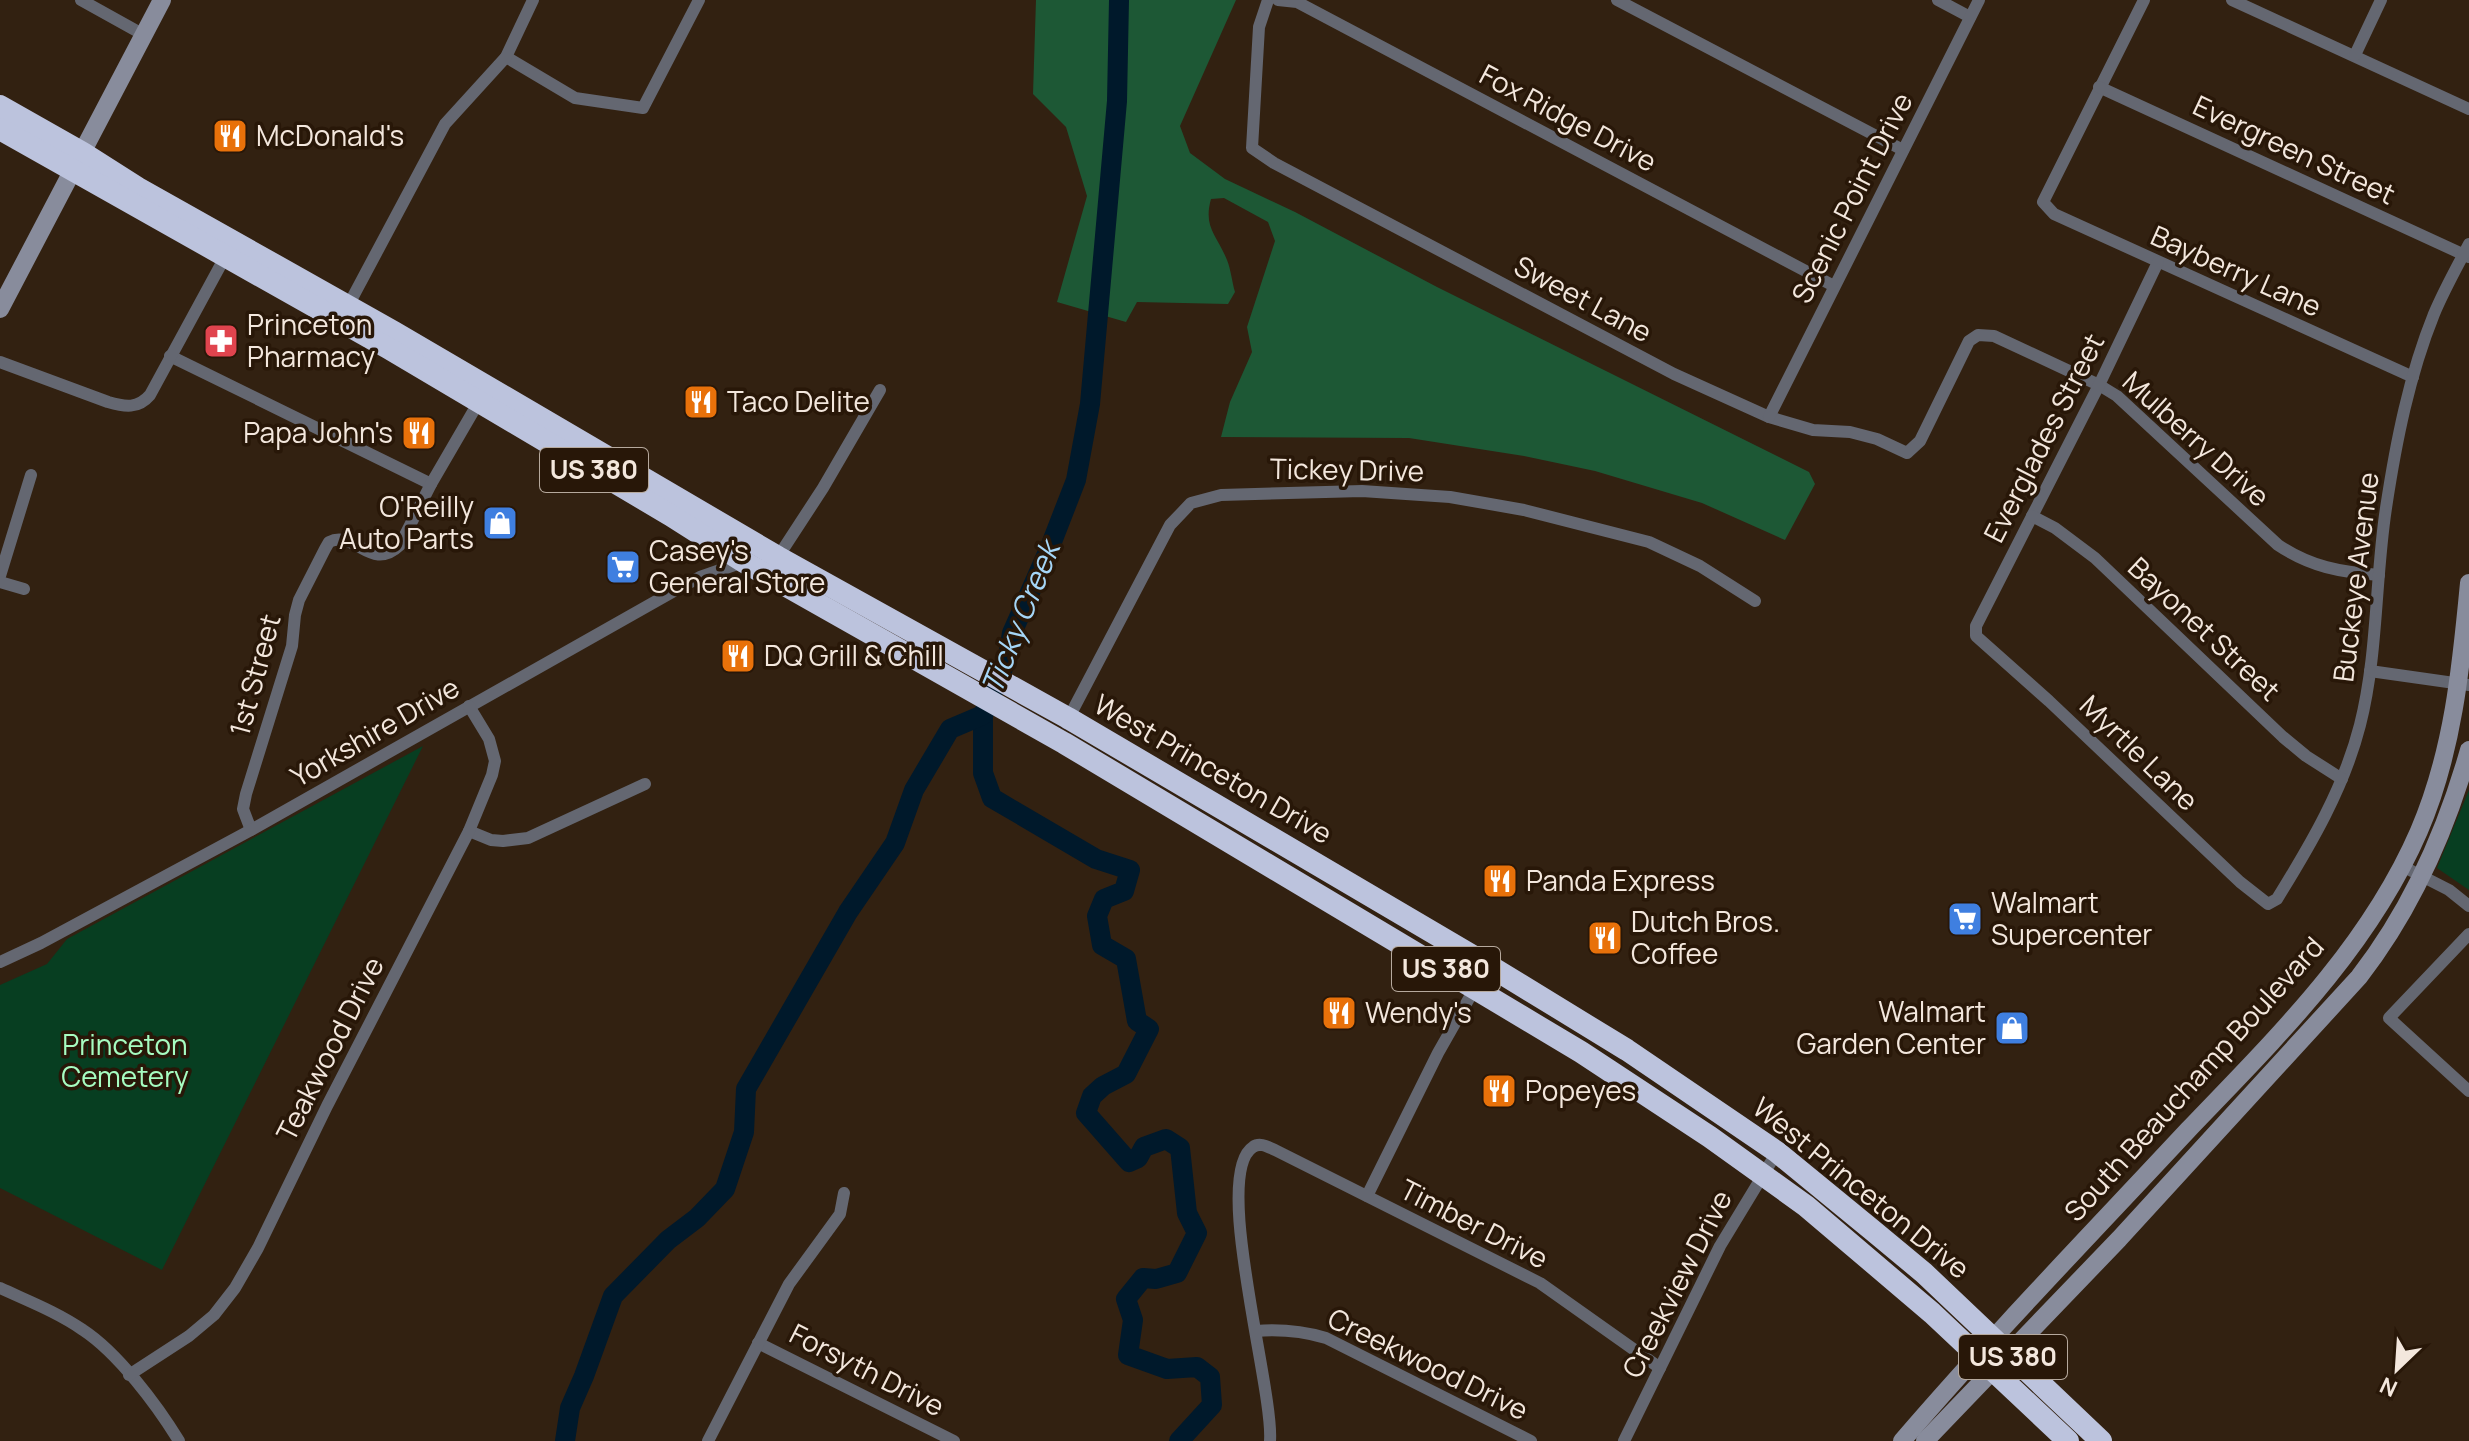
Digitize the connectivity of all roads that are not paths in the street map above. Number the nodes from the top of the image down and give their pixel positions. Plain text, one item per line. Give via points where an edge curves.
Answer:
1 (81, 0) edge
2 (162, 0) edge
3 (533, 0) edge
4 (699, 0) edge
5 (1268, 0) edge
6 (1278, 0) edge
7 (1617, 0) edge
8 (1938, 0) edge
9 (1979, 0) edge
10 (2144, 0) edge
11 (2232, 0) edge
12 (2381, 0) edge
13 (1970, 17) junction
14 (144, 35) junction
15 (2355, 55) junction
16 (506, 57) junction
17 (2099, 87) junction
18 (0, 106) edge
19 (2469, 109) edge
20 (0, 129) edge
21 (1903, 150) junction
22 (78, 162) junction
23 (228, 248) junction
24 (2467, 252) edge
25 (2158, 262) junction
26 (1834, 286) junction
27 (348, 306) junction
28 (0, 309) edge
29 (170, 356) junction
30 (0, 362) edge
31 (2413, 377) junction
32 (2099, 385) junction
33 (880, 390) dead end
34 (484, 395) junction
35 (1769, 417) junction
36 (1907, 453) joint
37 (31, 475) dead end
38 (431, 484) junction
39 (2032, 516) junction
40 (778, 557) junction
41 (744, 562) junction
42 (2379, 575) junction
43 (0, 576) edge
44 (0, 582) edge
45 (2469, 583) edge
46 (24, 589) dead end
47 (1755, 601) dead end
48 (1976, 636) joint
49 (2370, 671) junction
50 (2464, 684) edge
51 (469, 706) junction
52 (1068, 718) junction
53 (1058, 740) junction
54 (2469, 750) edge
55 (2342, 779) junction
56 (645, 784) dead end
57 (251, 830) junction
58 (469, 831) junction
59 (2402, 866) junction
60 (2422, 875) junction
61 (2268, 904) joint
62 (2469, 906) edge
63 (2469, 934) edge
64 (0, 962) edge
65 (1488, 965) junction
66 (1475, 987) junction
67 (2271, 1043) junction
68 (2285, 1056) junction
69 (2469, 1091) edge
70 (2170, 1151) junction
71 (1777, 1152) junction
72 (2185, 1166) junction
73 (1762, 1174) junction
74 (844, 1193) dead end
75 (1367, 1196) junction
76 (0, 1288) edge
77 (1256, 1331) junction
78 (1993, 1338) junction
79 (758, 1343) junction
80 (2011, 1354) junction
81 (1976, 1355) junction
82 (1660, 1368) junction
83 (1994, 1372) junction
84 (129, 1375) junction
85 (179, 1441) edge
86 (708, 1441) edge
87 (954, 1441) edge
88 (1270, 1441) edge
89 (1531, 1441) edge
90 (1624, 1441) edge
91 (1902, 1441) edge
92 (1925, 1441) edge
93 (2068, 1441) edge
94 (2101, 1441) edge

1 - 14 street
2 - 14 street
3 - 16 street
4 - 16 street via 643,108 575,98
5 - 35 street, Sweet Lane via 1259,27 1252,148 1674,374
6 - 26 street, Fox Ridge Drive via 1297,2
7 - 21 street
8 - 13 street
9 - 13 street, Scenic Point Drive
10 - 17 street
11 - 15 street
12 - 15 street
13 - 21 street, Scenic Point Drive
14 - 22 street
15 - 19 street
16 - 27 street via 445,124
17 - 24 street, Evergreen Street
17 - 25 street, Bayberry Lane via 2043,202 2054,214
18 - 22 highway, US 380
20 - 22 highway, US 380
21 - 26 street, Scenic Point Drive
22 - 23 highway, US 380 via 138,188
22 - 28 street
23 - 27 highway, West Princeton Drive / US 380
23 - 29 street
23 - 34 highway, West Princeton Drive / US 380 via 388,348
24 - 31 street, Buckeye Avenue via 2435,312
25 - 31 street, Bayberry Lane
25 - 32 street, Everglades Street
26 - 35 street, Scenic Point Drive
27 - 34 highway, West Princeton Drive / US 380
29 - 30 street via 150,395 138,405 120,406
29 - 38 street
31 - 42 street, Buckeye Avenue via 2386,510
32 - 36 street, Mulberry Drive via 1994,336 1978,335 1969,341 1920,441
32 - 39 street, Everglades Street
32 - 42 street, Mulberry Drive via 2298,559
33 - 40 street
34 - 38 street
34 - 40 highway, West Princeton Drive / US 380
34 - 41 highway, West Princeton Drive / US 380
35 - 36 street, Sweet Lane via 1877,439
37 - 43 street
38 - 57 street, 1st Street via 394,551 379,556 342,539 329,542 325,549 299,600 292,646 244,802
39 - 48 street, Everglades Street via 1976,626
39 - 55 street, Bayonet Street via 2095,558 2283,737
40 - 41 street, Yorkshire Drive
40 - 52 highway, West Princeton Drive / US 380
41 - 51 street, Yorkshire Drive via 700,577
41 - 53 highway, West Princeton Drive / US 380
42 - 49 street, Buckeye Avenue
44 - 46 street
45 - 50 street, South Beauchamp Boulevard
47 - 52 street, Tickey Drive via 1649,542 1485,502 1383,491 1209,497 1191,503 1169,528
48 - 61 street, Myrtle Lane
49 - 50 street
49 - 55 street, Buckeye Avenue
50 - 59 street, South Beauchamp Boulevard via 2433,794
51 - 57 street, Yorkshire Drive
51 - 58 street, Teakwood Drive via 495,761
52 - 53 street, Tickey Drive
52 - 65 highway, West Princeton Drive / US 380
53 - 66 highway, West Princeton Drive / US 380
54 - 60 street, South Beauchamp Boulevard
55 - 61 street, Buckeye Avenue via 2317,834 2277,899
56 - 58 street via 528,838 491,840
57 - 64 street, Yorkshire Drive
58 - 84 street, Teakwood Drive via 235,1288 189,1336
59 - 60 street
59 - 67 street, South Beauchamp Boulevard via 2354,944
60 - 62 street
60 - 68 street, South Beauchamp Boulevard via 2370,963
63 - 69 street via 2389,1018
65 - 66 street
65 - 71 highway, West Princeton Drive / US 380 via 1627,1050
66 - 73 highway, West Princeton Drive / US 380
66 - 75 street
67 - 68 street
67 - 70 street, South Beauchamp Boulevard
68 - 72 street, South Beauchamp Boulevard
70 - 72 street
70 - 78 street, South Beauchamp Boulevard
71 - 73 street, Creekview Drive
71 - 78 highway, West Princeton Drive / US 380
72 - 80 street, South Beauchamp Boulevard
73 - 81 highway, West Princeton Drive / US 380 via 1885,1271
73 - 82 street, Creekview Drive
74 - 79 street via 840,1214 789,1284
75 - 77 street, Timber Drive via 1262,1144 1249,1151 1238,1209
75 - 82 street, Timber Drive via 1540,1283
76 - 84 street via 84,1330
77 - 88 street
77 - 89 street, Creekwood Drive via 1291,1330 1326,1338
78 - 80 highway, West Princeton Drive / US 380
78 - 81 street, South Beauchamp Boulevard
79 - 86 street
79 - 87 street, Forsyth Drive
80 - 83 street, South Beauchamp Boulevard
80 - 94 highway, West Princeton Drive / US 380
81 - 83 highway, West Princeton Drive / US 380
81 - 91 street, South Beauchamp Boulevard
82 - 90 street, Creekview Drive
83 - 92 street, South Beauchamp Boulevard
83 - 93 highway, West Princeton Drive / US 380
84 - 85 street

